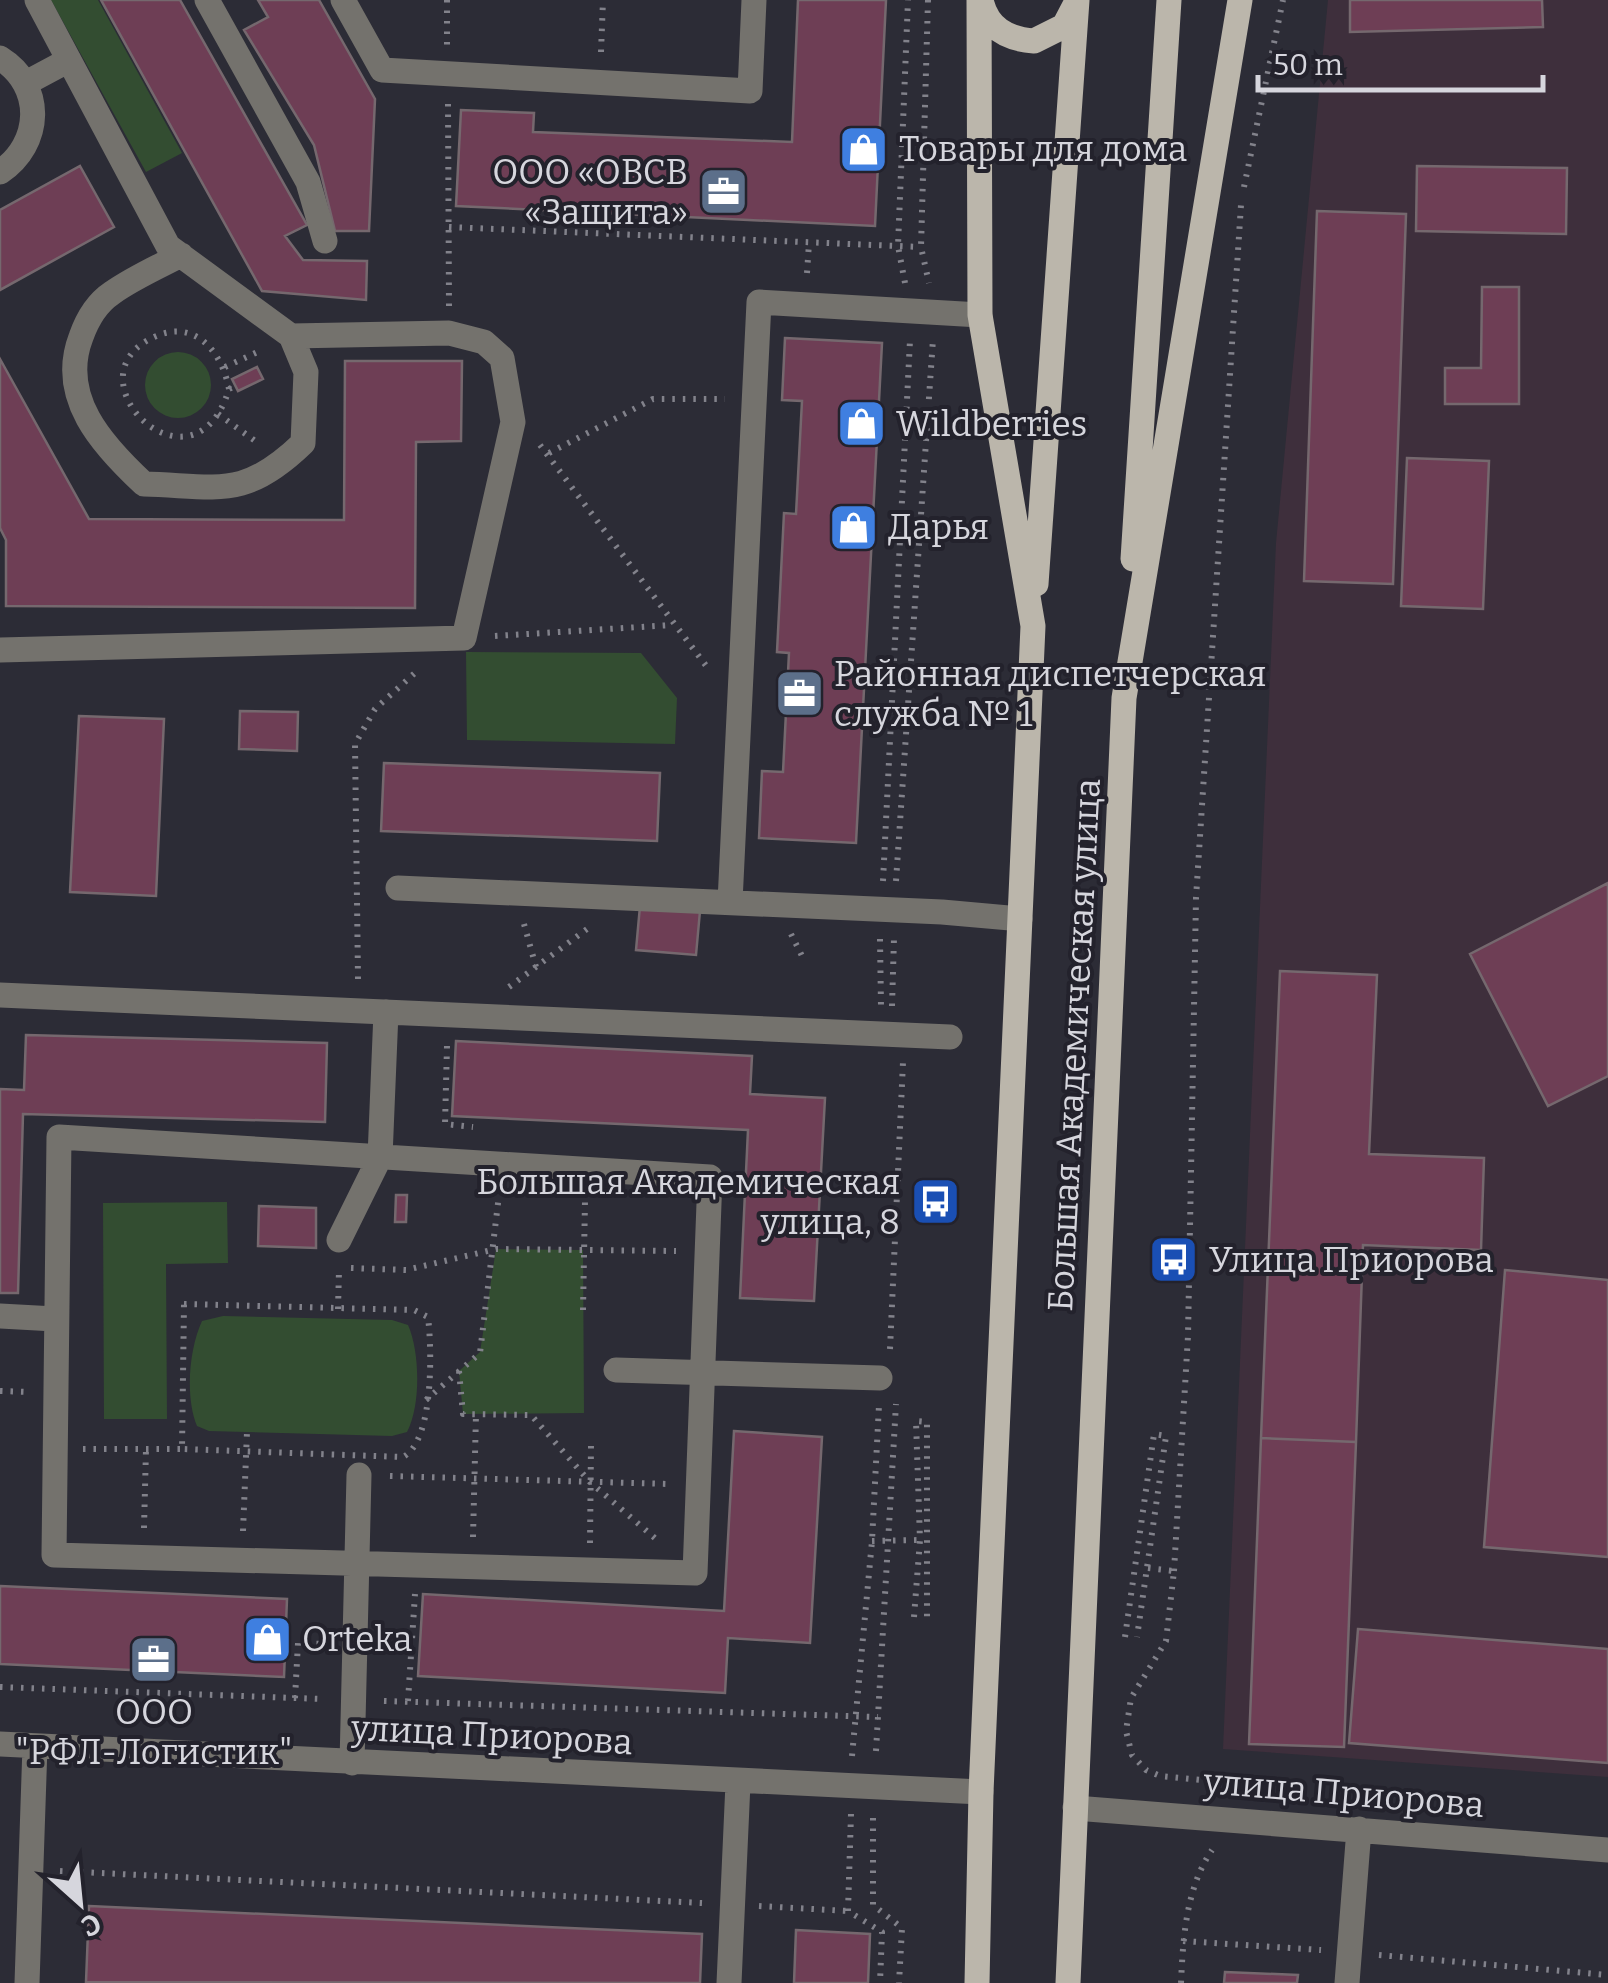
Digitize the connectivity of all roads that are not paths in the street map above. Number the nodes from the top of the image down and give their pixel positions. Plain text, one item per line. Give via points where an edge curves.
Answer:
1 (37, 0) edge
2 (207, 0) edge
3 (343, 0) edge
4 (754, 0) edge
5 (980, 0) edge
6 (1077, 0) edge
7 (1169, 0) edge
8 (1240, 0) edge
9 (0, 58) edge
10 (69, 60) junction
11 (26, 83) junction
12 (0, 172) edge
13 (326, 241) dead end
14 (180, 255) junction
15 (980, 315) junction
16 (291, 336) junction
17 (1033, 626) junction
18 (0, 650) edge
19 (1124, 698) junction
20 (398, 888) dead end
21 (730, 902) junction
22 (1020, 919) junction
23 (0, 995) edge
24 (386, 1012) junction
25 (950, 1037) dead end
26 (380, 1157) junction
27 (339, 1240) dead end
28 (0, 1316) edge
29 (55, 1318) junction
30 (616, 1370) dead end
31 (703, 1371) junction
32 (880, 1378) road end
33 (359, 1475) road end
34 (360, 1562) junction
35 (0, 1744) edge
36 (35, 1746) junction
37 (352, 1763) junction
38 (738, 1783) junction
39 (981, 1792) junction
40 (1075, 1808) junction
41 (1358, 1829) junction
42 (1608, 1850) edge
43 (26, 1983) edge
44 (729, 1983) edge
45 (977, 1983) edge
46 (1068, 1983) edge
47 (1346, 1983) edge

1 - 10 street
2 - 13 street via 308,182
3 - 4 street via 382,70 750,92
5 - 6 main road via 1001,33 1034,41 1064,26
5 - 15 main road, Большая Академическая улица
6 - 17 main road
7 - 19 main road
8 - 19 main road, Большая Академическая улица
9 - 11 street
10 - 11 street
10 - 14 street via 168,246
11 - 12 street via 33,126 26,146
14 - 16 street
14 - 16 street via 109,294 88,318 75,353 76,396 105,447 144,484 234,488 272,473 302,443 306,372
15 - 17 main road, Большая Академическая улица
15 - 21 street via 759,302
16 - 18 street via 449,333 484,342 502,358 513,422 452,638
17 - 22 main road, Большая Академическая улица
19 - 40 main road, Большая Академическая улица
20 - 21 street
21 - 22 street
22 - 39 main road, Большая Академическая улица
23 - 24 street
24 - 25 street
24 - 26 street
26 - 27 street
26 - 29 street via 58,1137
26 - 31 street via 710,1177
28 - 29 street
29 - 34 street via 54,1554
30 - 31 street
31 - 32 street
31 - 34 street via 695,1573
33 - 34 street
34 - 37 street
35 - 36 street, улица Приорова
36 - 37 street, улица Приорова
36 - 43 street
37 - 38 street, улица Приорова
38 - 39 street, улица Приорова
38 - 44 street
39 - 45 main road, Большая Академическая улица
40 - 41 street, улица Приорова
40 - 46 main road, Большая Академическая улица
41 - 42 street, улица Приорова
41 - 47 street

